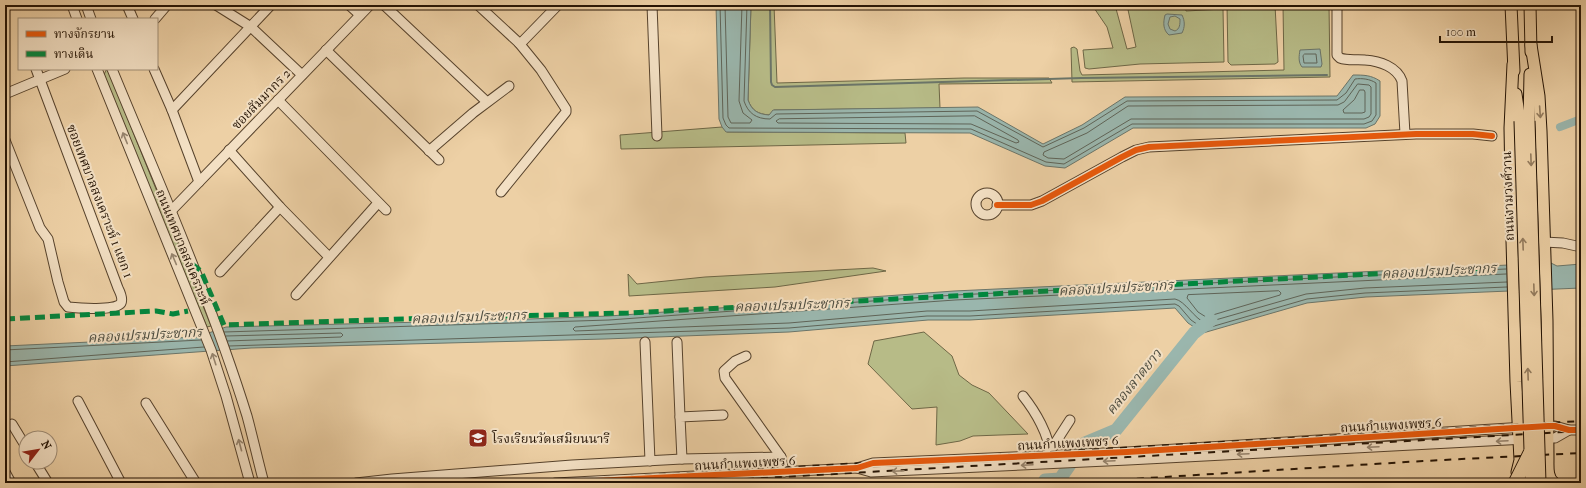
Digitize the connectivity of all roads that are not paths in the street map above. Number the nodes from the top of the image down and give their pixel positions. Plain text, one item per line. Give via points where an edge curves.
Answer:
1 (72, 5) edge
2 (86, 5) edge
3 (127, 5) edge
4 (167, 5) edge
5 (216, 5) edge
6 (271, 5) edge
7 (349, 5) edge
8 (370, 5) edge
9 (384, 5) edge
10 (478, 5) edge
11 (558, 5) edge
12 (652, 5) edge
13 (1337, 5) edge
14 (1511, 5) edge
15 (1530, 5) edge
16 (360, 15) junction
17 (77, 18) edge
18 (91, 18) edge
19 (133, 18) edge
20 (156, 18) edge
21 (251, 27) junction
22 (519, 43) junction
23 (1531, 45) junction
24 (326, 50) junction
25 (1513, 64) junction
26 (36, 70) edge
27 (64, 70) edge
28 (97, 70) edge
29 (112, 70) edge
30 (154, 70) edge
31 (302, 75) junction
32 (41, 80) junction
33 (509, 86) dead end
34 (5, 94) edge
35 (278, 100) junction
36 (487, 102) junction
37 (172, 110) junction
38 (1524, 121) junction
39 (1405, 134) junction
40 (657, 136) dead end
41 (1492, 136) dead end
42 (5, 140) edge
43 (229, 150) junction
44 (429, 151) junction
45 (439, 160) dead end
46 (199, 182) junction
47 (501, 192) dead end
48 (378, 203) junction
49 (997, 205) dead end
50 (280, 207) junction
51 (386, 210) dead end
52 (171, 211) junction
53 (1544, 242) junction
54 (1581, 247) edge
55 (329, 256) junction
56 (220, 272) dead end
57 (296, 296) dead end
58 (645, 342) dead end
59 (677, 342) dead end
60 (746, 356) dead end
61 (1516, 382) junction
62 (1547, 382) junction
63 (1023, 396) dead end
64 (78, 401) dead end
65 (146, 403) dead end
66 (723, 415) dead end
67 (680, 417) junction
68 (1070, 420) dead end
69 (12, 424) dead end
70 (1548, 426) junction
71 (1518, 428) junction
72 (1569, 430) junction
73 (1581, 430) edge
74 (18, 434) edge
75 (1548, 438) junction
76 (1519, 440) junction
77 (1050, 453) junction
78 (1530, 454) junction
79 (781, 457) junction
80 (1090, 458) junction
81 (682, 459) junction
82 (1066, 459) junction
83 (650, 461) junction
84 (857, 468) junction
85 (40, 470) edge
86 (5, 472) edge
87 (784, 472) junction
88 (11, 483) edge
89 (48, 483) edge
90 (121, 483) edge
91 (196, 483) edge
92 (250, 483) edge
93 (264, 483) edge
94 (356, 483) edge
95 (555, 483) edge
96 (1510, 483) edge
97 (1515, 483) edge
98 (1531, 483) edge
99 (1540, 483) edge
100 (1554, 483) edge

1 - 17 street
2 - 18 street
3 - 19 street
4 - 20 street
5 - 21 street
6 - 21 street
7 - 16 street
8 - 16 street, ซอยสัมมากร 2
9 - 36 street
10 - 22 street
11 - 22 street
12 - 40 street
13 - 39 street via 1340,58 1367,60 1394,68 1399,73 1402,80
14 - 25 main road, ถนนงามวงศ์วาน
15 - 23 main road, ถนนงามวงศ์วาน
16 - 24 street, ซอยสัมมากร 2
21 - 31 street
21 - 37 street
22 - 47 street via 541,70 566,112
23 - 38 main road, ถนนงามวงศ์วาน
23 -> 53 main road via 1540,116
24 - 31 street, ซอยสัมมากร 2
24 - 44 street
25 - 38 main road, ถนนงามวงศ์วาน
25 - 61 main road via 1510,116
26 - 32 street
27 - 32 street
92 -> 28 street, ถนนเทศบาลสงเคราะห์ via 211,350
29 - 52 street, ถนนเทศบาลสงเคราะห์
30 - 37 street
31 - 35 street, ซอยสัมมากร 2
32 - 34 street
32 - 42 street, ซอยเทศบาลสงเคราะห์ 1 แยก 1 via 122,300 116,307 68,308 64,302 48,239 40,228
33 - 36 street
35 - 43 street, ซอยสัมมากร 2
35 - 48 street
36 - 44 street
37 - 46 street
78 -> 38 main road, ถนนงามวงศ์วาน, bridge
38 -> 99 main road, ถนนงามวงศ์วาน, bridge
39 - 41 street
39 - 49 street via 1149,147 1122,157 1042,201 1031,205
43 - 46 street, ซอยสัมมากร 2
43 - 50 street
44 - 45 street
46 - 52 street, ซอยสัมมากร 2
48 - 51 street
48 - 55 street
50 - 55 street
50 - 56 street
52 - 93 street, ถนนเทศบาลสงเคราะห์ via 238,390
53 - 54 street
53 - 62 main road
55 - 57 street
58 - 83 street
59 - 67 street
60 - 79 street via 728,366 724,371 725,378
61 - 62 main road via 1520,396 1524,400 1542,398
61 - 71 main road
62 - 70 main road
63 - 77 street via 1036,414
64 - 90 street
65 - 91 street
66 - 67 street
67 - 81 street
68 - 77 street
69 - 74 street
70 - 71 street, ถนนกำแพงเพชร 6
70 - 72 street, ถนนกำแพงเพชร 6
70 - 75 main road
71 - 76 main road
71 - 80 street, ถนนกำแพงเพชร 6
72 - 73 street, ถนนกำแพงเพชร 6
72 - 75 street, ถนนกำแพงเพชร 6 via 1555,438
75 - 76 street, ถนนกำแพงเพชร 6
75 - 100 main road via 1549,474
76 -> 80 street, ถนนกำแพงเพชร 6
76 - 96 main road via 1518,471
77 - 82 street, ถนนกำแพงเพชร 6
77 - 84 street, ถนนกำแพงเพชร 6 via 873,463
78 - 97 highway, bridge
78 - 98 main road, ถนนงามวงศ์วาน, bridge
79 - 81 street
79 - 87 street
80 - 82 street, ถนนกำแพงเพชร 6
81 - 83 street
82 -> 84 street, ถนนกำแพงเพชร 6 via 871,472
83 - 94 street
84 - 87 street, ถนนกำแพงเพชร 6
85 - 89 street
86 - 88 street
87 - 95 street, ถนนกำแพงเพชร 6

